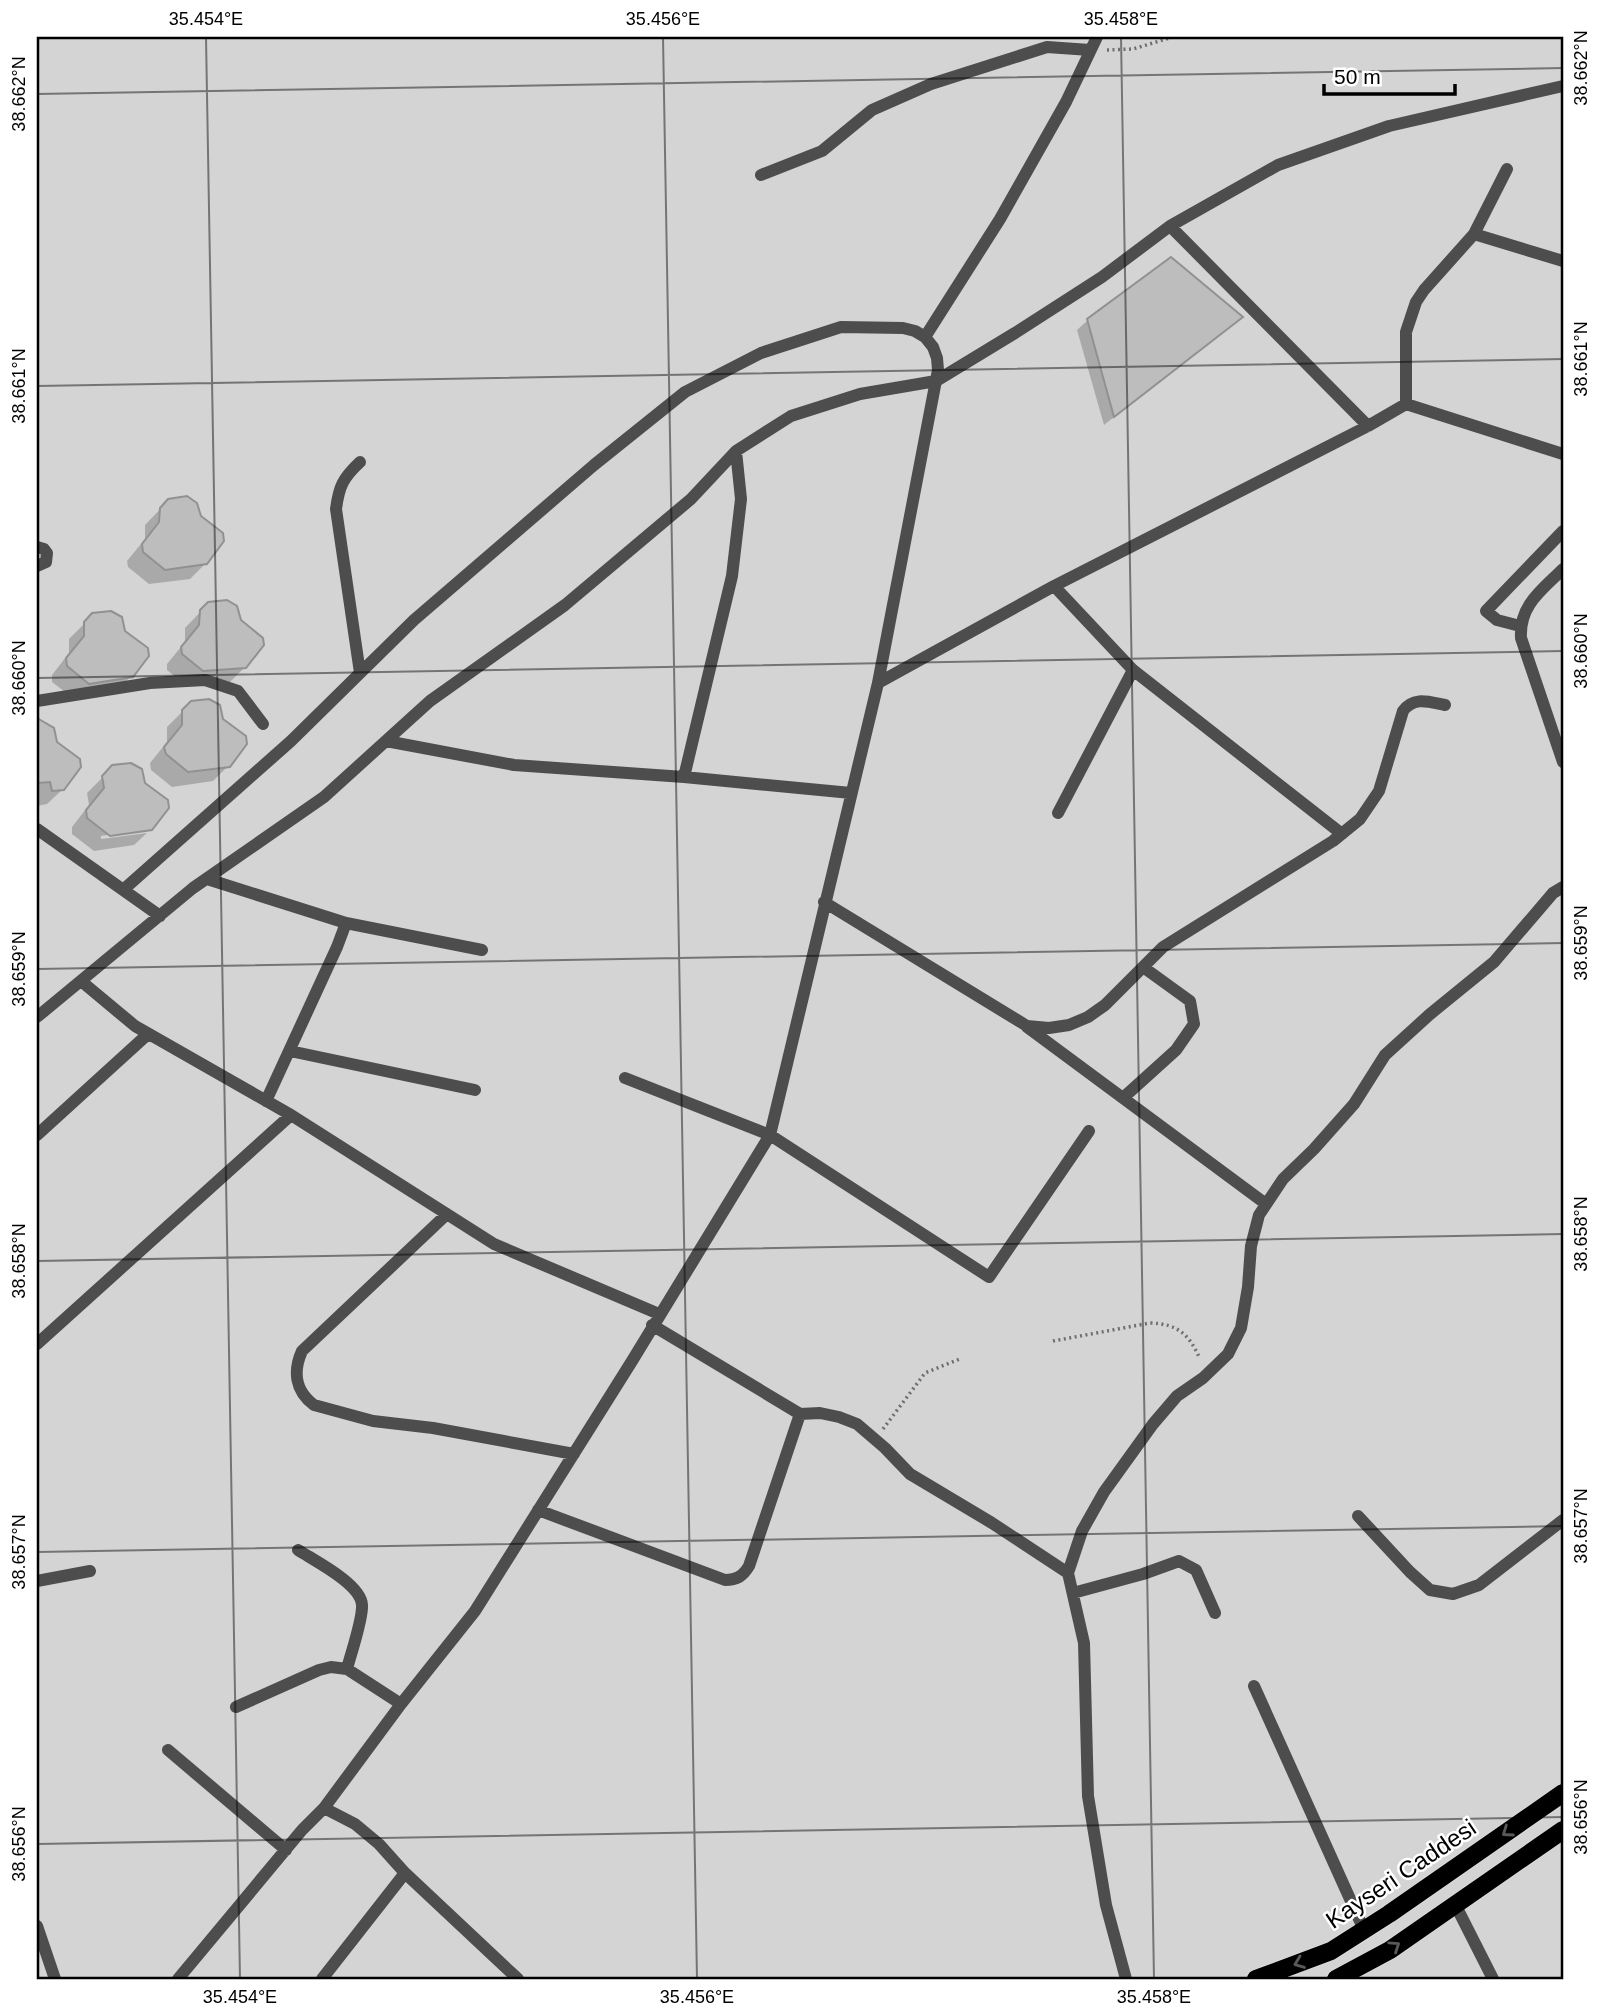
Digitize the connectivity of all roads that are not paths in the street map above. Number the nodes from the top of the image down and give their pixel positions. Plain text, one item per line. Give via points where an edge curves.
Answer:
1 (1097, 37) edge
2 (1090, 50) junction
3 (1563, 86) edge
4 (1507, 169) dead end
5 (761, 175) dead end
6 (1170, 226) junction
7 (1474, 234) junction
8 (1563, 261) edge
9 (925, 337) junction
10 (936, 381) junction
11 (1406, 404) junction
12 (1368, 426) junction
13 (736, 452) junction
14 (1563, 454) edge
15 (360, 462) dead end
16 (1563, 531) edge
17 (37, 547) edge
18 (37, 566) edge
19 (1563, 569) edge
20 (1054, 586) junction
21 (1520, 626) junction
22 (1133, 670) junction
23 (360, 673) junction
24 (878, 683) junction
25 (37, 701) edge
26 (1445, 705) dead end
27 (263, 724) dead end
28 (386, 741) junction
29 (1563, 762) edge
30 (684, 777) junction
31 (851, 793) junction
32 (1058, 813) dead end
33 (37, 829) edge
34 (1342, 834) junction
35 (206, 879) junction
36 (1563, 887) edge
37 (123, 890) junction
38 (824, 902) junction
39 (160, 916) junction
40 (346, 923) junction
41 (482, 950) dead end
42 (1143, 967) junction
43 (81, 981) junction
44 (37, 1017) edge
45 (1027, 1026) junction
46 (148, 1034) junction
47 (290, 1051) junction
48 (625, 1078) dead end
49 (475, 1090) dead end
50 (1124, 1097) junction
51 (267, 1101) junction
52 (291, 1115) junction
53 (1089, 1131) dead end
54 (37, 1135) edge
55 (771, 1135) junction
56 (1266, 1203) junction
57 (447, 1214) junction
58 (656, 1319) junction
59 (37, 1344) edge
60 (800, 1414) junction
61 (574, 1454) junction
62 (538, 1510) junction
63 (1358, 1516) dead end
64 (1563, 1520) edge
65 (298, 1550) dead end
66 (90, 1571) dead end
67 (1068, 1573) junction
68 (37, 1581) edge
69 (1073, 1593) junction
70 (1215, 1613) dead end
71 (346, 1669) junction
72 (1254, 1686) dead end
73 (401, 1704) junction
74 (236, 1707) dead end
75 (168, 1750) dead end
76 (1563, 1793) edge
77 (324, 1808) junction
78 (1563, 1830) edge
79 (286, 1850) junction
80 (405, 1873) junction
81 (1455, 1903) junction
82 (37, 1926) edge
83 (1364, 1930) junction
84 (55, 1979) edge
85 (178, 1979) edge
86 (322, 1979) edge
87 (518, 1979) edge
88 (1126, 1979) edge
89 (1256, 1979) edge
90 (1336, 1979) edge
91 (1493, 1979) edge

1 - 2 street
2 - 5 street via 1047,47 931,83 872,110 822,151
2 - 9 street via 1000,219
3 - 6 street via 1389,126 1278,165
4 - 7 street
6 - 10 street via 1102,277
6 - 12 street
7 - 8 street
7 - 11 street via 1416,302 1406,332
9 - 10 street via 937,358
9 - 23 street via 903,328 841,327 761,353 685,392 414,620
10 - 13 street via 860,394 791,416
10 - 24 street
11 - 12 street
11 - 14 street
12 - 20 street
13 - 28 street via 691,499 565,606 430,701
13 - 30 street via 741,499 732,576
15 - 23 street via 346,475 336,509
16 - 21 street via 1486,611 1497,620
17 - 18 street via 47,553 46,562
19 - 21 street via 1528,605
20 - 22 street
20 - 24 street
21 - 29 street
22 - 32 street
22 - 34 street
23 - 37 street via 292,741
24 - 31 street
25 - 27 street via 150,683 205,680 238,691
26 - 34 street via 1422,700 1406,706 1379,791 1360,819
28 - 30 street via 514,765
28 - 35 street via 324,797
30 - 31 street
31 - 38 street
33 - 37 street
34 - 42 street via 1163,947
35 - 39 street
35 - 40 street
36 - 56 street via 1494,962 1385,1055 1354,1104
37 - 39 street
38 - 45 street
38 - 55 street
39 - 43 street
40 - 41 street
40 - 47 street
42 - 45 street via 1088,1017 1049,1028
42 - 50 street via 1190,1001 1195,1024 1176,1050
43 - 44 street
43 - 46 street
45 - 50 street
46 - 51 street
46 - 54 street
47 - 49 street
47 - 51 street
48 - 55 street
50 - 56 street
51 - 52 street
52 - 57 street
52 - 59 street
53 - 55 street via 989,1277
55 - 58 street
56 - 67 street via 1251,1246 1241,1328 1228,1354 1177,1396 1153,1424 1104,1492 1082,1531
57 - 58 street via 494,1244
57 - 61 street via 302,1351 296,1372 301,1392 314,1405 373,1422 433,1428
58 - 60 street
58 - 61 street
60 - 62 street via 749,1566 733,1580
60 - 67 street via 839,1416 857,1424 910,1474
61 - 62 street
62 - 73 street via 475,1611
63 - 64 street via 1430,1590 1453,1594 1479,1585
65 - 71 street via 352,1585 361,1598
66 - 68 street
67 - 69 street
69 - 70 street via 1179,1561 1196,1570
69 - 88 street via 1084,1643 1088,1796 1106,1905
71 - 73 street
71 - 74 street via 319,1670
72 - 83 street
73 - 77 street
75 - 79 street
76 -> 83 main road, Kayseri Caddesi
77 - 79 street
77 - 80 street via 355,1824
78 - 81 main road
79 - 85 street
80 - 86 street
80 - 87 street
90 -> 81 main road via 1390,1950
81 - 91 street
82 - 84 street
83 -> 89 main road, Kayseri Caddesi via 1331,1951

